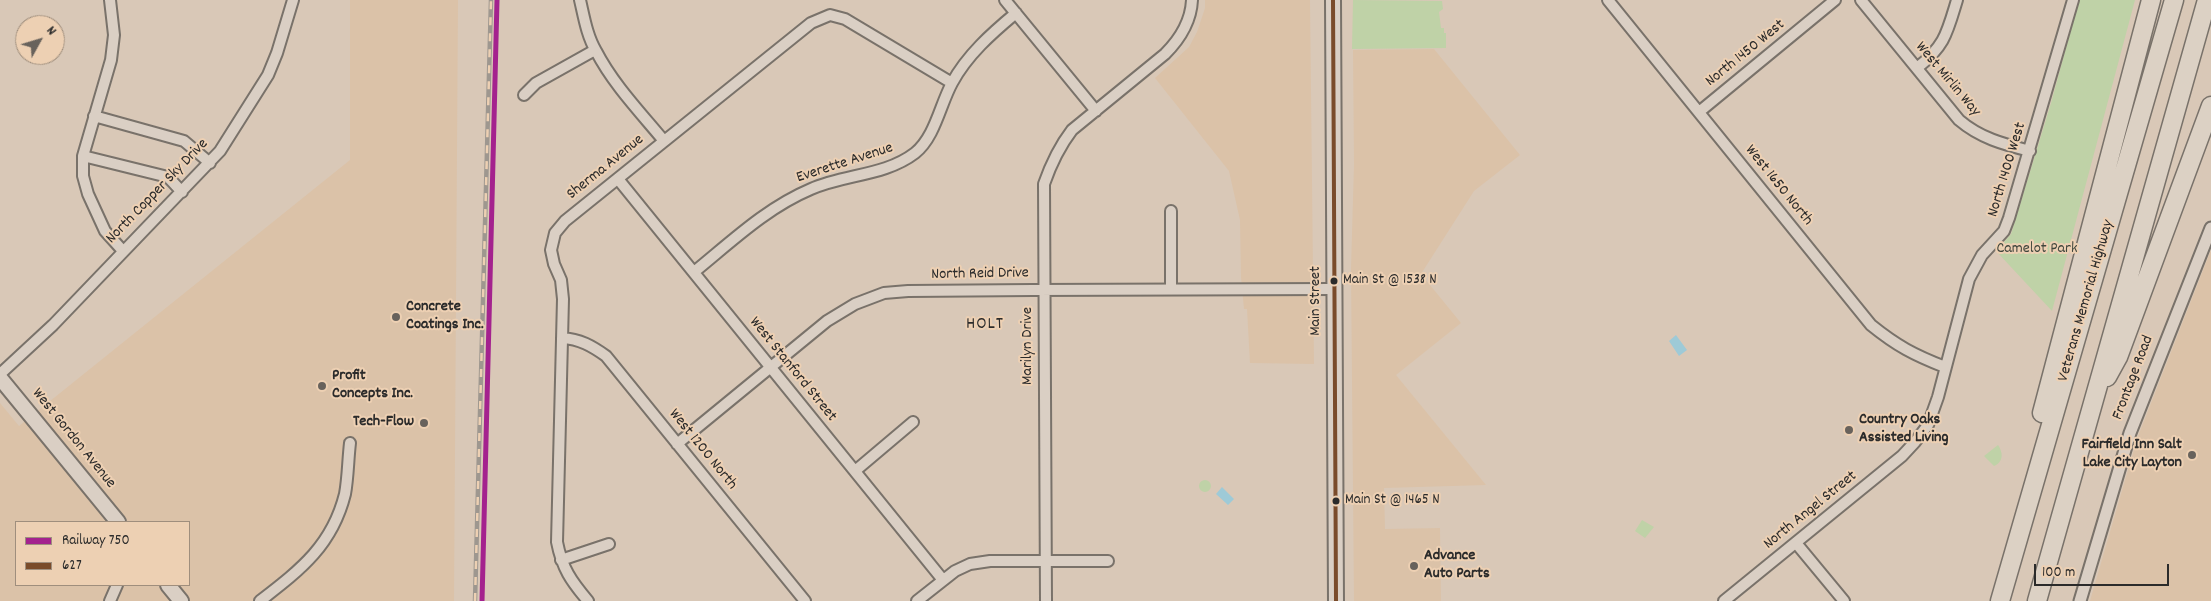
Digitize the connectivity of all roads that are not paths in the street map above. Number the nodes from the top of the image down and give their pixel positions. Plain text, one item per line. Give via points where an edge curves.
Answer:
1 (110, 0) edge
2 (293, 0) edge
3 (580, 0) edge
4 (1006, 0) edge
5 (1192, 0) edge
6 (1333, 0) edge
7 (1608, 0) edge
8 (1835, 0) edge
9 (1861, 0) edge
10 (1957, 0) edge
11 (2073, 0) edge
12 (2151, 0) edge
13 (2174, 0) edge
14 (2207, 0) edge
15 (1016, 13) junction
16 (595, 50) junction
17 (1917, 68) junction
18 (952, 83) junction
19 (524, 95) dead end
20 (2211, 106) edge
21 (1096, 110) junction
22 (1699, 112) junction
23 (94, 116) junction
24 (664, 141) junction
25 (2030, 151) junction
26 (83, 156) junction
27 (210, 163) junction
28 (618, 179) junction
29 (182, 192) junction
30 (1171, 212) dead end
31 (2211, 228) edge
32 (123, 251) junction
33 (694, 272) junction
34 (1171, 289) junction
35 (1334, 289) junction
36 (1044, 290) junction
37 (562, 338) junction
38 (771, 367) junction
39 (1945, 367) junction
40 (0, 374) edge
41 (0, 378) edge
42 (2092, 404) junction
43 (913, 422) dead end
44 (1928, 425) joint
45 (350, 443) dead end
46 (677, 444) junction
47 (855, 471) junction
48 (117, 521) edge
49 (1796, 543) junction
50 (609, 544) dead end
51 (560, 560) junction
52 (1046, 560) junction
53 (1108, 561) dead end
54 (943, 580) junction
55 (117, 586) edge
56 (169, 586) edge
57 (110, 601) edge
58 (181, 601) edge
59 (260, 601) edge
60 (588, 601) edge
61 (805, 601) edge
62 (917, 601) edge
63 (1046, 601) edge
64 (1336, 601) edge
65 (1724, 601) edge
66 (1844, 601) edge
67 (1991, 601) edge
68 (2000, 601) edge
69 (2037, 601) edge
70 (2080, 601) edge

1 - 23 street via 114,35 111,60
2 - 27 street, North Copper Sky Drive via 268,75
3 - 16 street
4 - 15 street
5 - 21 street, Marilyn Drive via 1186,26 1176,43
6 - 35 main road, Main Street
7 - 22 street, West 1650 North
8 - 22 street, North 1450 West
9 - 17 street, West Mirlin Way
10 - 17 street via 1943,42 1935,54
11 - 25 street, North 1400 West
12 - 67 highway
13 - 68 highway, Veterans Memorial Highway
14 - 42 highway, Veterans Memorial Highway
15 - 18 street, Everette Avenue via 983,42
15 - 21 street
16 - 19 street via 536,83
16 - 24 street via 612,79
17 - 25 street, West Mirlin Way via 1958,120 1972,131 1990,140
18 - 24 street, Sherma Avenue via 845,19 830,15 811,23
18 - 33 street, Everette Avenue via 928,136 917,151 889,167 830,182 788,198
20 - 42 highway via 2118,357
21 - 36 street, Marilyn Drive via 1072,130 1061,145 1044,184
22 - 39 street, West 1650 North via 1872,325 1912,354
23 - 26 street
23 - 27 street via 184,141
24 - 28 street, Sherma Avenue
25 - 39 street, North 1400 West via 2004,231 1982,255 1968,279
26 - 29 street via 168,177
26 - 32 street via 83,176 88,194 105,231
27 - 29 street, North Copper Sky Drive
28 - 33 street, West Stanford Street
28 - 37 street, Sherma Avenue via 565,221 555,234 551,250 561,280
29 - 32 street, North Copper Sky Drive
30 - 34 street
31 - 70 street, Frontage Road via 2130,433
32 - 40 street, North Copper Sky Drive via 53,325
33 - 38 street, West Stanford Street
34 - 35 street, North Reid Drive
34 - 36 street, North Reid Drive
35 - 64 main road, Main Street
36 - 38 street, North Reid Drive via 884,293 855,304 827,321
36 - 52 street, Marilyn Drive
37 - 46 street, West 1200 North via 592,346 606,356
37 - 51 street, Sherma Avenue via 557,542
38 - 46 street, North Reid Drive
38 - 47 street, West Stanford Street
39 - 44 street, North 1400 West
41 - 48 main road, West Gordon Avenue
42 - 69 highway, Veterans Memorial Highway
43 - 47 street
44 - 49 street, North Angel Street via 1902,456
45 - 59 street via 345,493 333,528 312,558
46 - 61 street, West 1200 North
47 - 54 street, West Stanford Street
49 - 65 street, North Angel Street
49 - 66 street
50 - 51 street
51 - 60 street via 569,578
52 - 53 street
52 - 54 street via 970,564
52 - 63 street, Marilyn Drive
54 - 62 street
55 - 57 street
56 - 58 main road

